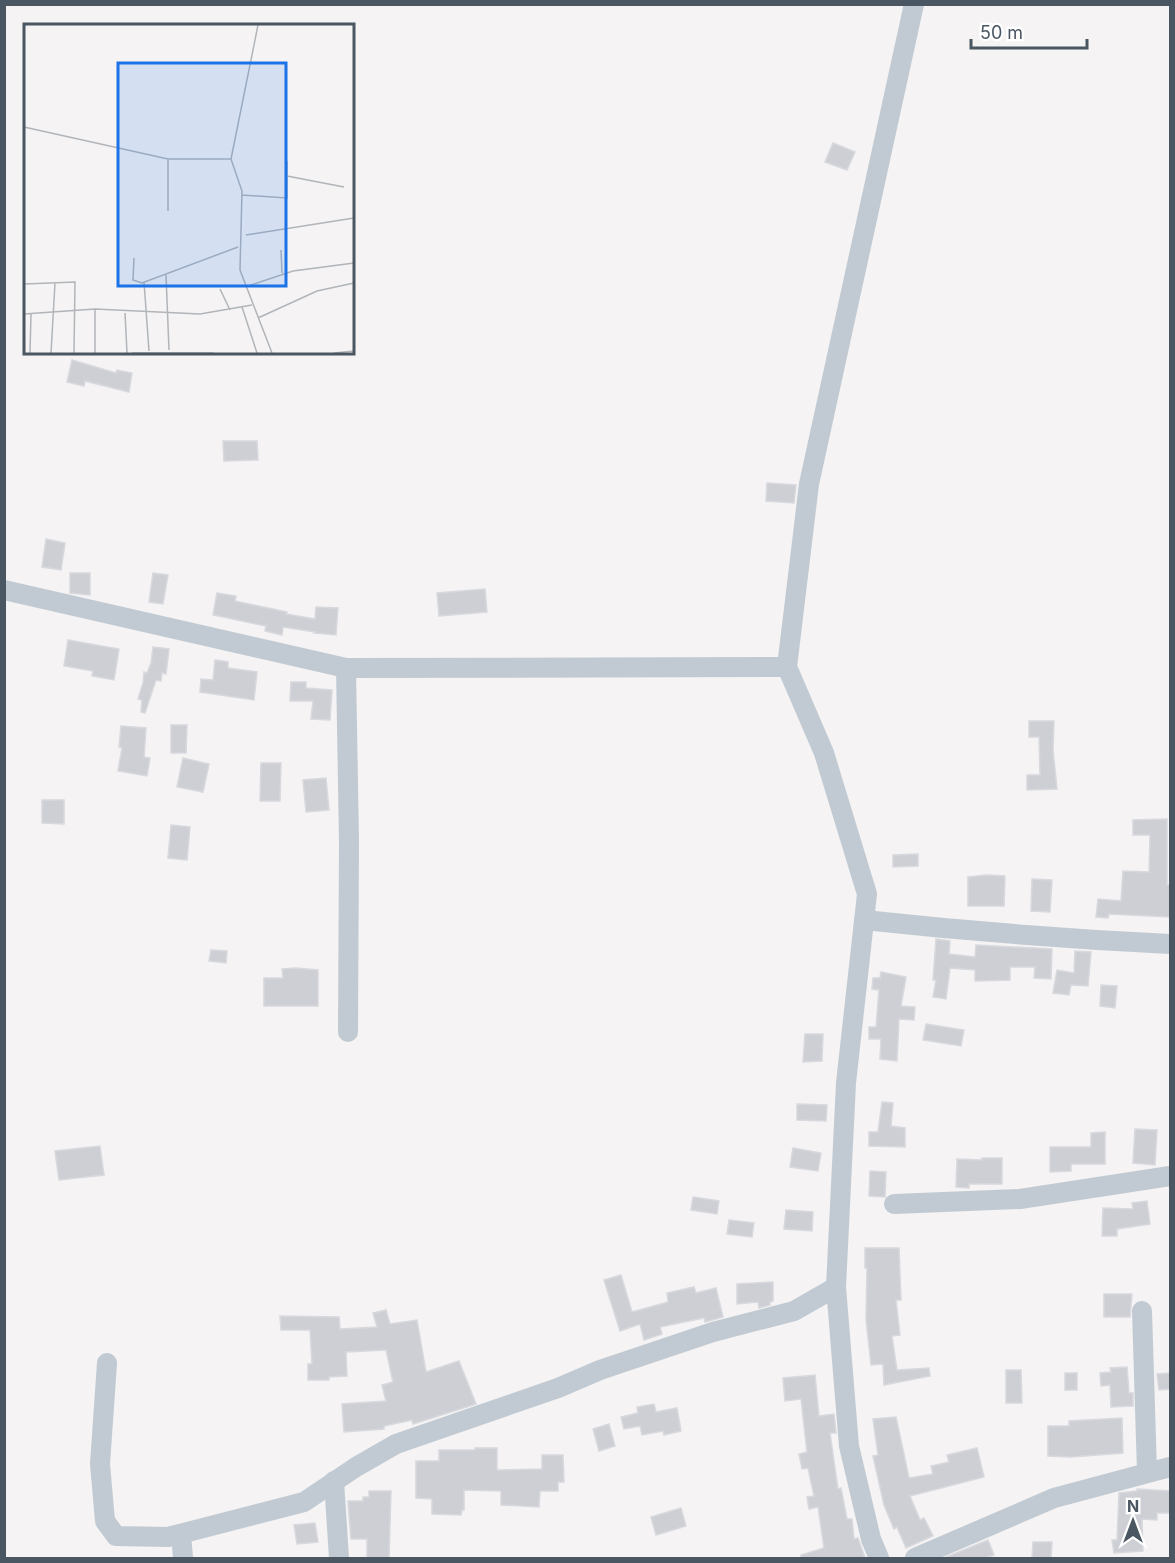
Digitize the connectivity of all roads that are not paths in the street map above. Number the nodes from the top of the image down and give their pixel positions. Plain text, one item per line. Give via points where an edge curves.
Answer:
1 (914, 4) edge
2 (4, 590) edge
3 (786, 667) junction
4 (346, 668) junction
5 (864, 920) junction
6 (1170, 944) edge
7 (348, 1032) dead end
8 (1170, 1176) edge
9 (894, 1204) dead end
10 (836, 1287) junction
11 (1142, 1311) dead end
12 (107, 1363) dead end
13 (1170, 1467) edge
14 (1147, 1472) junction
15 (334, 1481) junction
16 (181, 1534) junction
17 (183, 1558) edge
18 (339, 1558) edge
19 (879, 1558) edge
20 (915, 1558) edge

1 - 3 street via 809,484
2 - 4 street
3 - 4 street
3 - 5 street via 824,753 867,894
4 - 7 street
5 - 6 street via 1051,938
5 - 10 street via 846,1083
8 - 9 street via 1020,1198
10 - 15 street via 794,1311 713,1332 396,1444
10 - 19 street via 849,1446
11 - 14 street
12 - 16 street via 100,1464 105,1521 116,1536
13 - 14 street
14 - 20 street via 1054,1498
15 - 16 street via 304,1502
15 - 18 street
16 - 17 street

